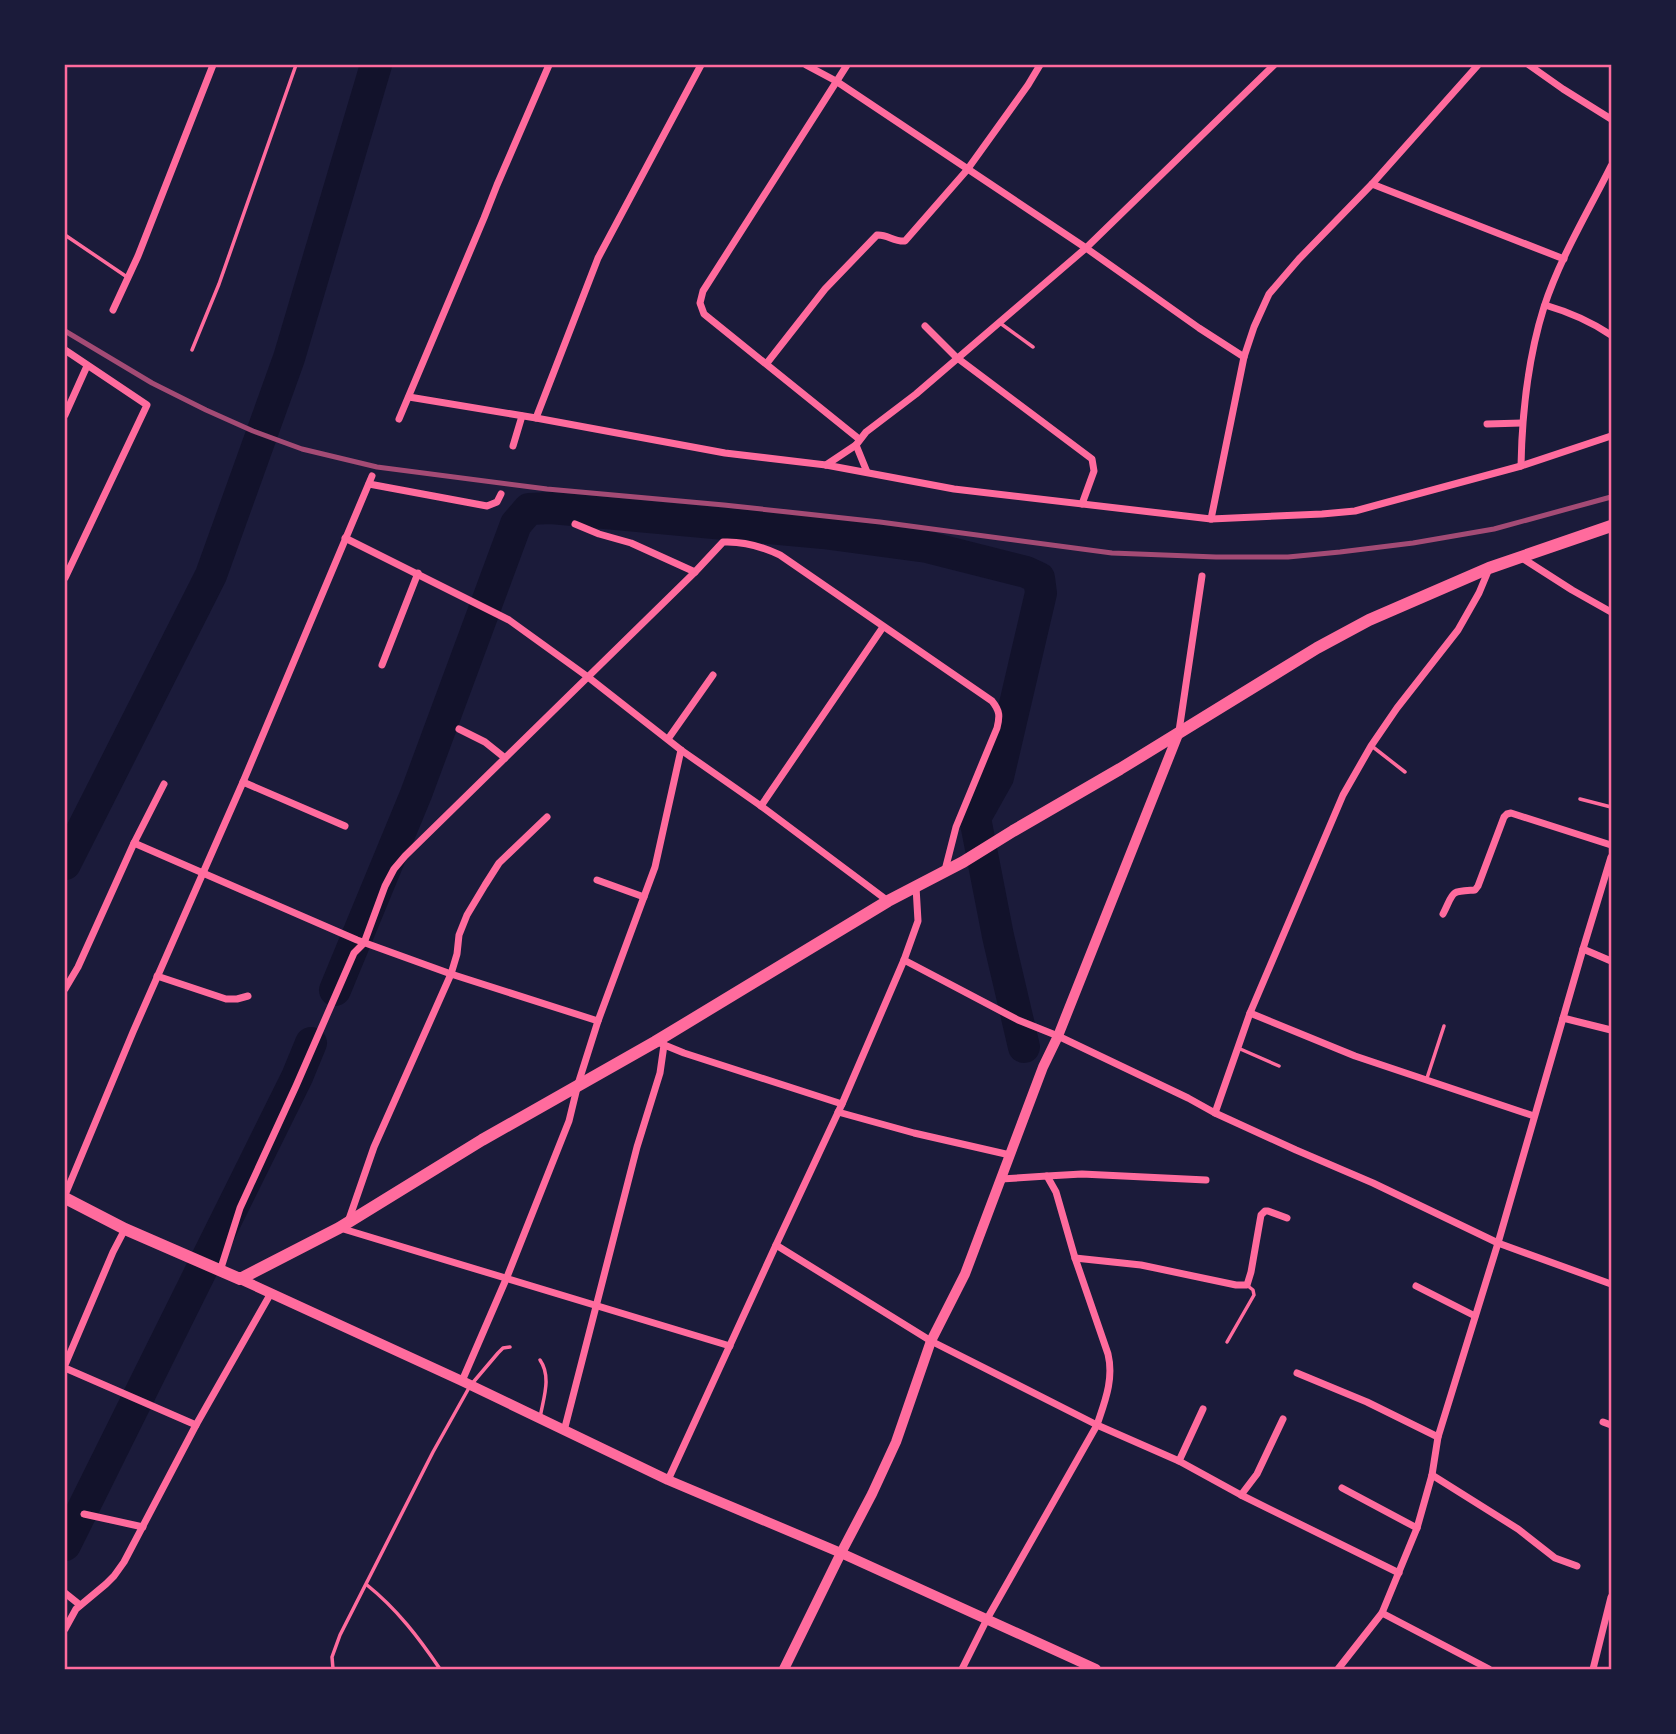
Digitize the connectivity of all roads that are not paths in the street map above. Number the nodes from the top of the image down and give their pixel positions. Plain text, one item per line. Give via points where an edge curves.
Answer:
1 (213, 65) edge
2 (296, 65) edge
3 (549, 65) edge
4 (701, 65) edge
5 (806, 65) edge
6 (848, 65) edge
7 (1041, 65) edge
8 (1274, 65) edge
9 (1478, 65) edge
10 (1529, 65) edge
11 (836, 81) junction
12 (1611, 119) edge
13 (1611, 166) edge
14 (967, 170) junction
15 (1372, 184) junction
16 (65, 234) edge
17 (1086, 248) junction
18 (1564, 259) junction
19 (128, 278) junction
20 (1545, 305) junction
21 (113, 310) dead end
22 (998, 322) junction
23 (925, 326) dead end
24 (1611, 335) edge
25 (1033, 348) dead end
26 (65, 350) edge
27 (192, 350) dead end
28 (956, 357) junction
29 (1244, 357) junction
30 (767, 363) junction
31 (87, 366) junction
32 (409, 397) junction
33 (65, 415) edge
34 (522, 416) junction
35 (536, 418) junction
36 (399, 419) dead end
37 (1522, 423) junction
38 (1487, 424) dead end
39 (1611, 436) edge
40 (858, 442) junction
41 (513, 446) dead end
42 (826, 465) junction
43 (1521, 466) junction
44 (867, 472) junction
45 (372, 475) dead end
46 (369, 484) junction
47 (501, 494) dead end
48 (1082, 504) junction
49 (1211, 519) junction
50 (575, 524) dead end
51 (1611, 526) edge
52 (345, 538) junction
53 (1520, 557) junction
54 (1489, 568) junction
55 (695, 572) junction
56 (418, 573) junction
57 (1202, 576) dead end
58 (65, 578) edge
59 (1611, 612) edge
60 (883, 627) junction
61 (382, 665) dead end
62 (713, 675) dead end
63 (588, 677) junction
64 (460, 729) dead end
65 (1179, 732) junction
66 (668, 739) junction
67 (1371, 746) junction
68 (681, 750) junction
69 (505, 758) junction
70 (1405, 772) dead end
71 (243, 782) junction
72 (164, 784) dead end
73 (1580, 800) dead end
74 (761, 806) junction
75 (1611, 807) edge
76 (547, 817) dead end
77 (345, 826) dead end
78 (134, 843) junction
79 (1611, 845) edge
80 (1611, 862) edge
81 (945, 870) junction
82 (202, 873) junction
83 (597, 880) dead end
84 (916, 887) junction
85 (644, 897) junction
86 (888, 901) junction
87 (1443, 914) dead end
88 (361, 941) junction
89 (1583, 949) junction
90 (904, 960) junction
91 (1611, 961) edge
92 (451, 974) junction
93 (157, 976) junction
94 (65, 989) edge
95 (248, 996) dead end
96 (1250, 1013) junction
97 (1563, 1018) junction
98 (598, 1021) junction
99 (1444, 1026) dead end
100 (1611, 1030) edge
101 (1058, 1036) junction
102 (659, 1044) junction
103 (1238, 1048) junction
104 (1279, 1066) dead end
105 (1426, 1080) junction
106 (578, 1084) junction
107 (842, 1104) junction
108 (838, 1112) junction
109 (1215, 1113) junction
110 (1534, 1116) junction
111 (1010, 1155) junction
112 (1047, 1176) junction
113 (1001, 1179) junction
114 (1206, 1180) dead end
115 (65, 1196) edge
116 (1287, 1218) dead end
117 (344, 1225) junction
118 (125, 1229) junction
119 (1498, 1243) junction
120 (776, 1245) junction
121 (1075, 1258) junction
122 (217, 1270) junction
123 (507, 1278) junction
124 (240, 1279) junction
125 (1611, 1284) edge
126 (1247, 1285) junction
127 (1416, 1286) dead end
128 (271, 1293) junction
129 (597, 1305) junction
130 (1475, 1316) junction
131 (931, 1342) junction
132 (1227, 1342) dead end
133 (730, 1346) junction
134 (510, 1347) dead end
135 (540, 1360) dead end
136 (65, 1367) edge
137 (1297, 1373) dead end
138 (466, 1383) junction
139 (1203, 1409) dead end
140 (1283, 1419) dead end
141 (540, 1420) junction
142 (195, 1425) junction
143 (1097, 1425) junction
144 (564, 1432) junction
145 (1438, 1437) junction
146 (1179, 1461) junction
147 (1433, 1475) junction
148 (668, 1480) junction
149 (1342, 1488) dead end
150 (1241, 1495) junction
151 (84, 1514) dead end
152 (143, 1527) junction
153 (1417, 1528) junction
154 (841, 1553) junction
155 (1577, 1566) dead end
156 (1399, 1573) junction
157 (367, 1585) junction
158 (65, 1593) edge
159 (1611, 1597) edge
160 (80, 1605) junction
161 (1382, 1613) junction
162 (987, 1619) junction
163 (65, 1629) edge
164 (332, 1669) edge
165 (440, 1669) edge
166 (784, 1669) edge
167 (962, 1669) edge
168 (1096, 1669) edge
169 (1338, 1669) edge
170 (1489, 1669) edge
171 (1593, 1669) edge

1 - 19 street
2 - 27 lane
3 - 32 street
4 - 35 street via 598,258
5 - 11 street
6 - 11 street
7 - 14 street
8 - 17 street
9 - 15 street
10 - 12 street
11 - 14 street
11 - 30 street via 703,291 700,303 704,314
13 - 18 street
14 - 17 street
14 - 30 street via 905,241 881,234 874,237 825,289
15 - 18 street
15 - 29 street via 1269,294
16 - 19 lane
17 - 22 street
17 - 29 street
18 - 20 street
19 - 21 street
20 - 24 street via 1587,320
20 - 37 street
22 - 25 lane
22 - 28 street
23 - 28 street
26 - 31 street
28 - 40 street
28 - 48 street via 1092,459 1094,471
29 - 49 street
30 - 40 street
31 - 33 street
31 - 58 street via 147,405
32 - 34 street
32 - 36 street
34 - 35 street
34 - 41 street
35 - 42 street via 725,453
37 - 38 street
37 - 43 street
39 - 43 street
40 - 42 street
40 - 44 street
42 - 44 street
43 - 49 street via 1355,511
44 - 48 street via 954,489
45 - 46 street
46 - 47 street via 487,506
46 - 52 street
48 - 49 street
50 - 55 street
51 - 53 main road
52 - 56 street
52 - 71 street
53 - 54 main road
53 - 59 street
54 - 65 main road via 1317,648
54 - 67 street via 1458,630
55 - 60 street via 723,542 763,547
55 - 63 street
56 - 61 street
56 - 63 street via 500,615
57 - 65 street
60 - 74 street
60 - 81 street via 992,701 1000,714 956,827
62 - 66 street
63 - 66 street
63 - 69 street
64 - 69 street
65 - 81 main road
65 - 101 street
66 - 68 street
67 - 70 lane
67 - 96 street via 1337,808
68 - 74 street
68 - 85 street
69 - 88 street via 394,869
71 - 77 street
71 - 82 street
72 - 78 street
73 - 75 lane
74 - 86 street
76 - 92 street via 499,863 467,915
78 - 82 street
78 - 94 street
79 - 87 street via 1507,814 1478,886 1458,890
80 - 89 street
81 - 84 main road
82 - 88 street
82 - 93 street
83 - 85 street
84 - 86 main road
84 - 90 street via 919,916
85 - 98 street
86 - 102 main road
88 - 92 street
88 - 122 street via 245,1197
89 - 91 street
89 - 97 street
90 - 101 street
90 - 107 street
92 - 98 street
92 - 117 street
93 - 95 street via 226,999
93 - 115 street
96 - 103 street
96 - 105 street
97 - 100 street
97 - 110 street
98 - 106 street
99 - 105 lane
101 - 109 street
101 - 111 street
102 - 106 main road
102 - 107 street
102 - 129 street via 660,1073
103 - 104 lane
103 - 109 street
105 - 110 street
106 - 117 main road
106 - 123 street via 569,1121
107 - 108 street
108 - 111 street
108 - 120 street
109 - 119 street
110 - 119 street
111 - 113 street
112 - 113 street
112 - 114 street
112 - 121 street
113 - 131 street via 965,1274
115 - 118 main road
116 - 126 street via 1268,1210 1261,1215
117 - 123 street
117 - 124 main road
118 - 122 main road
118 - 136 street
119 - 125 street
119 - 130 street
120 - 131 street
120 - 133 street
121 - 126 street
121 - 143 street via 1111,1367
122 - 124 main road
123 - 129 street
123 - 138 street
124 - 128 main road
126 - 132 lane via 1254,1295
127 - 130 street
128 - 138 main road
128 - 142 street
129 - 133 street
129 - 144 street
130 - 145 street
131 - 143 street
131 - 154 street via 896,1442
133 - 148 street
134 - 138 lane via 503,1348
135 - 141 lane via 548,1375
136 - 142 street
137 - 145 street
138 - 141 main road
138 - 157 lane
139 - 146 street
140 - 150 street via 1257,1474
141 - 144 main road
142 - 152 street
143 - 146 street
143 - 162 street
144 - 148 main road
145 - 147 street
146 - 150 street
147 - 153 street
147 - 155 street via 1555,1558
148 - 154 main road
149 - 153 street
150 - 156 street
151 - 152 street
152 - 160 street via 114,1576
153 - 156 street
154 - 162 main road
154 - 166 main road
156 - 161 street
157 - 164 lane via 340,1635
157 - 165 lane via 407,1623
158 - 160 street
159 - 171 street
160 - 163 street
161 - 169 street
161 - 170 street
162 - 167 street
162 - 168 main road

